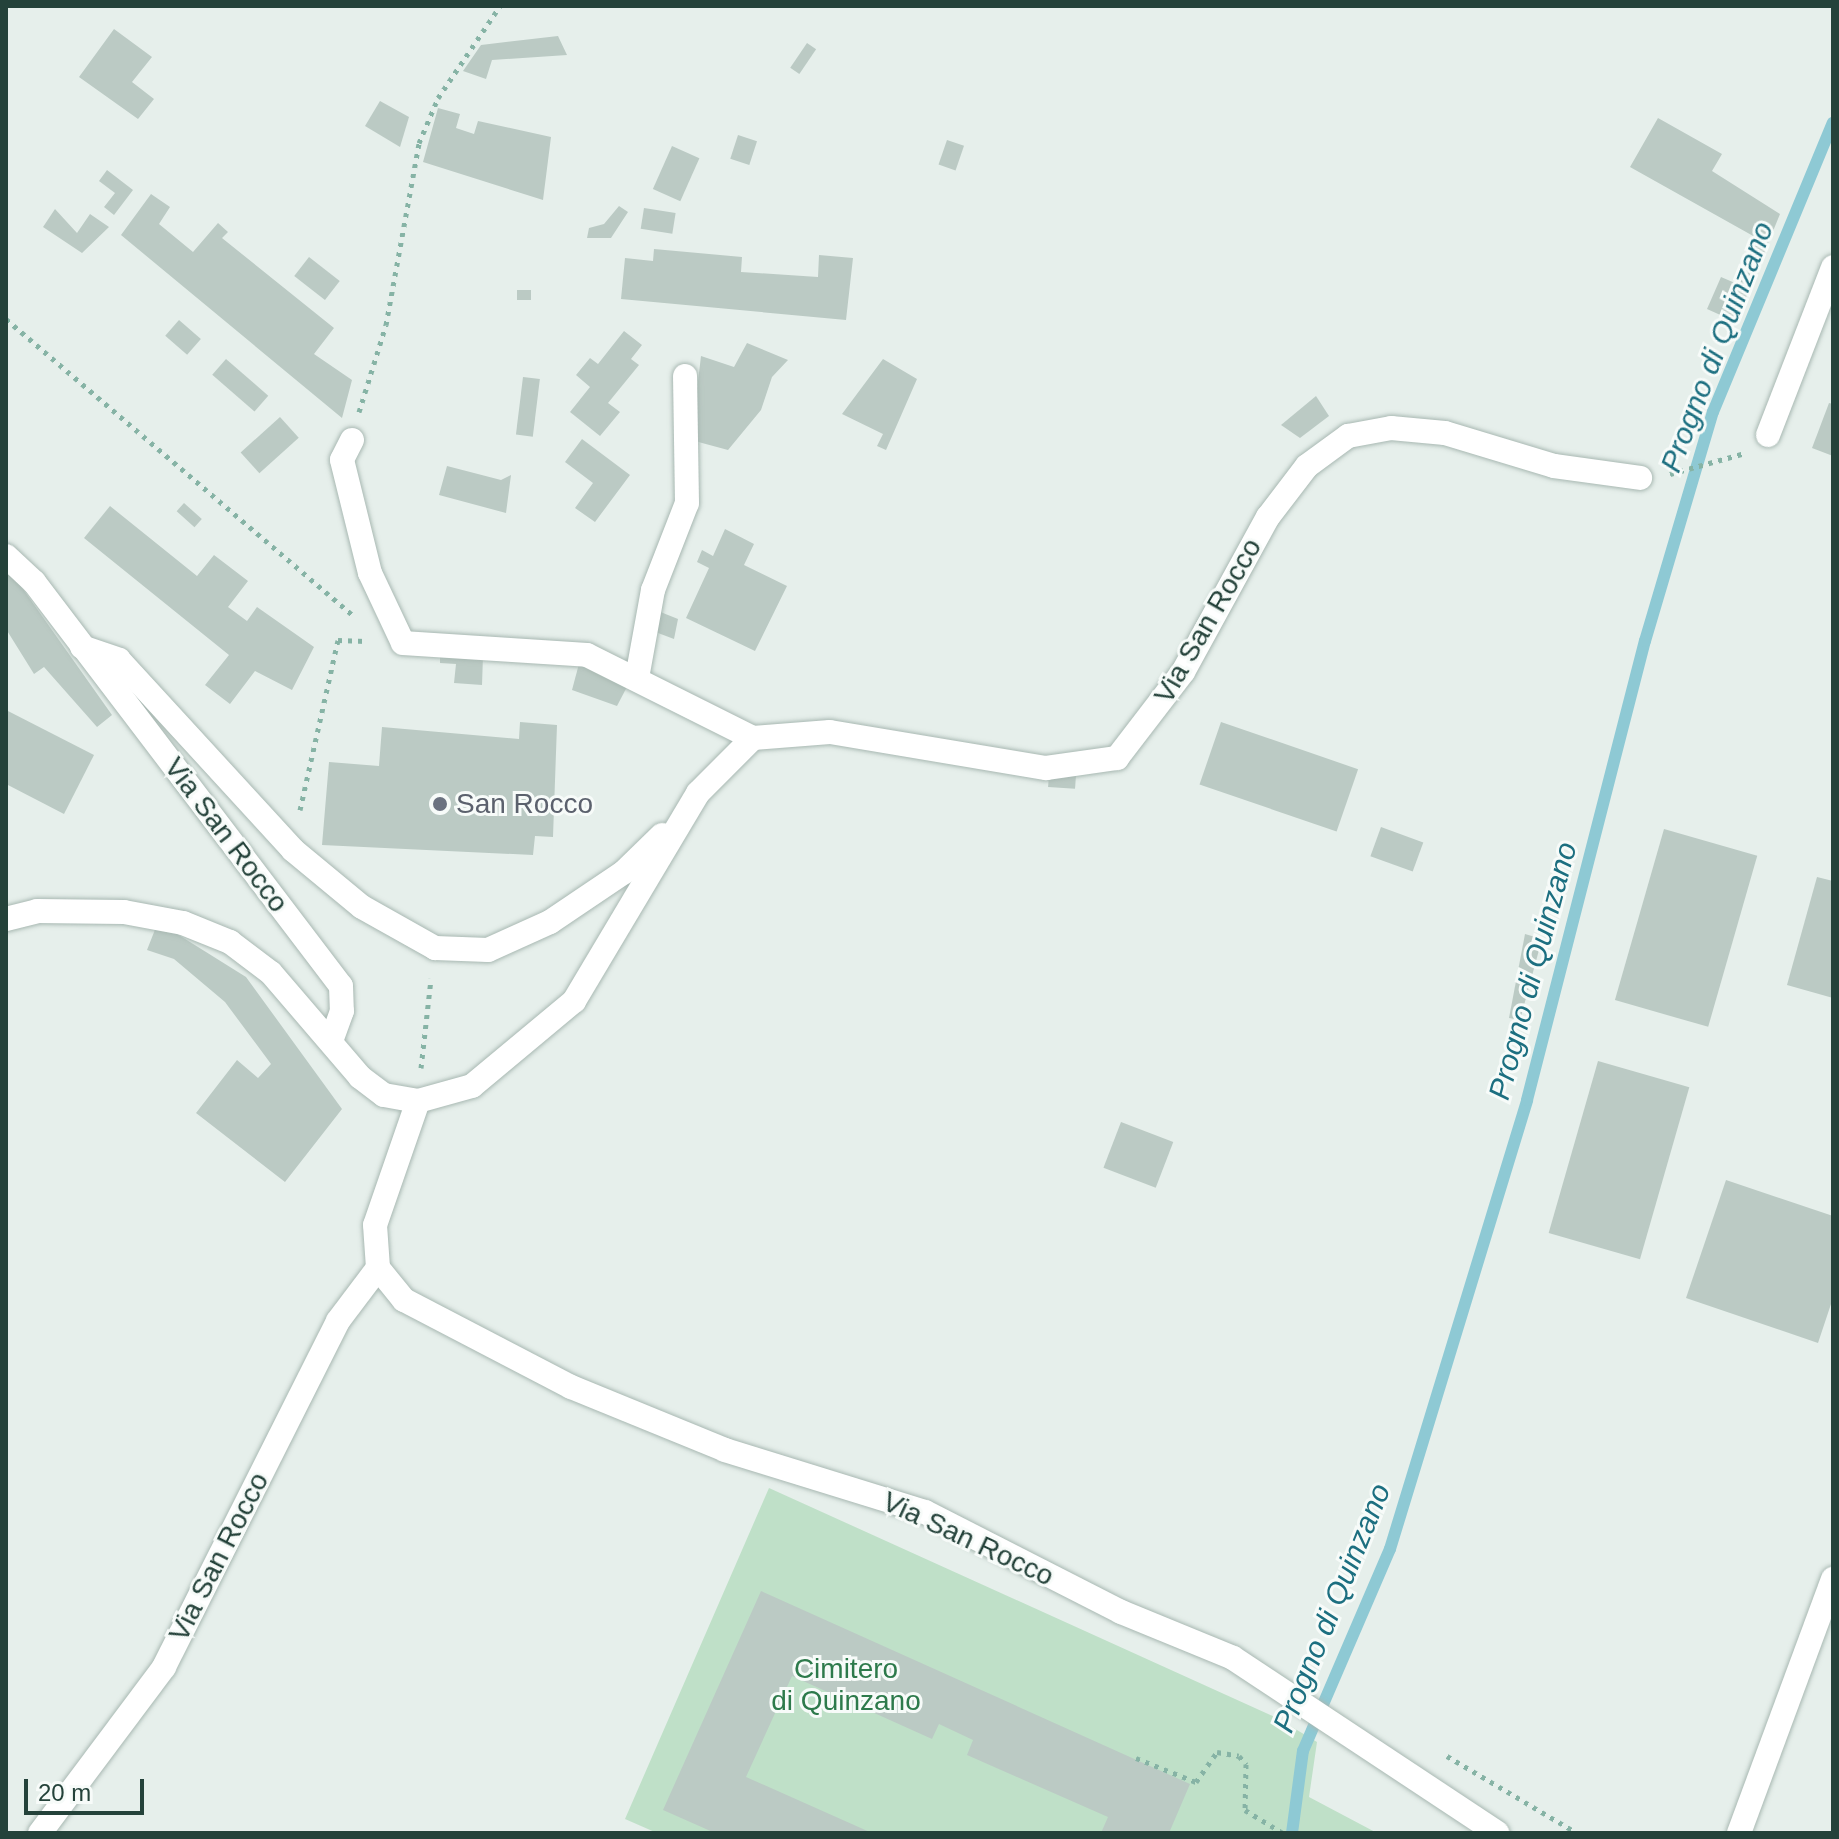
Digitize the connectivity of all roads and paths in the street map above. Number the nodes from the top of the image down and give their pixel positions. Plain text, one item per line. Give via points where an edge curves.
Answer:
1 (500, 6) edge
2 (1833, 267) edge
3 (6, 319) edge
4 (685, 376) dead end
5 (1768, 435) joint
6 (352, 440) joint
7 (1640, 478) joint
8 (6, 556) edge
9 (403, 643) junction
10 (82, 647) junction
11 (637, 678) junction
12 (753, 738) junction
13 (685, 813) junction
14 (293, 850) junction
15 (6, 919) edge
16 (435, 948) junction
17 (332, 1038) junction
18 (418, 1101) junction
19 (378, 1268) junction
20 (1833, 1579) edge
21 (1136, 1758) dead end
22 (40, 1833) edge
23 (1283, 1833) edge
24 (1497, 1833) edge
25 (1739, 1833) edge

1 - 6 path via 438,98 419,143 386,325
2 - 5 street
3 - 9 path via 349,612
4 - 11 street via 687,503 653,590
5 - 7 path via 1703,469
6 - 9 street via 342,460 366,559
7 - 12 street, Via San Rocco via 1554,466 1445,433 1391,428 1348,436 1307,466 1268,517 1183,672 1117,758 1046,768 830,732
8 - 10 street, Via San Rocco
9 - 11 street via 587,655
9 - 14 path via 338,640
10 - 14 street via 119,660
10 - 17 street, Via San Rocco via 341,986 342,1011
11 - 12 street
12 - 13 street
13 - 16 street via 624,872 550,922 488,950
13 - 18 street via 574,1001 506,1065 472,1086
14 - 16 street via 362,907
15 - 17 street via 37,911 124,912 183,923 230,942 271,973
16 - 18 path
17 - 18 street via 360,1077 384,1095
18 - 19 street via 375,1225
19 - 22 street, Via San Rocco via 338,1321 164,1667
19 - 24 street, Via San Rocco via 404,1300 456,1332 571,1387 725,1450 925,1512 1284,1687
20 - 25 street
21 - 23 path via 1196,1782 1217,1752 1239,1756 1246,1764 1245,1810

